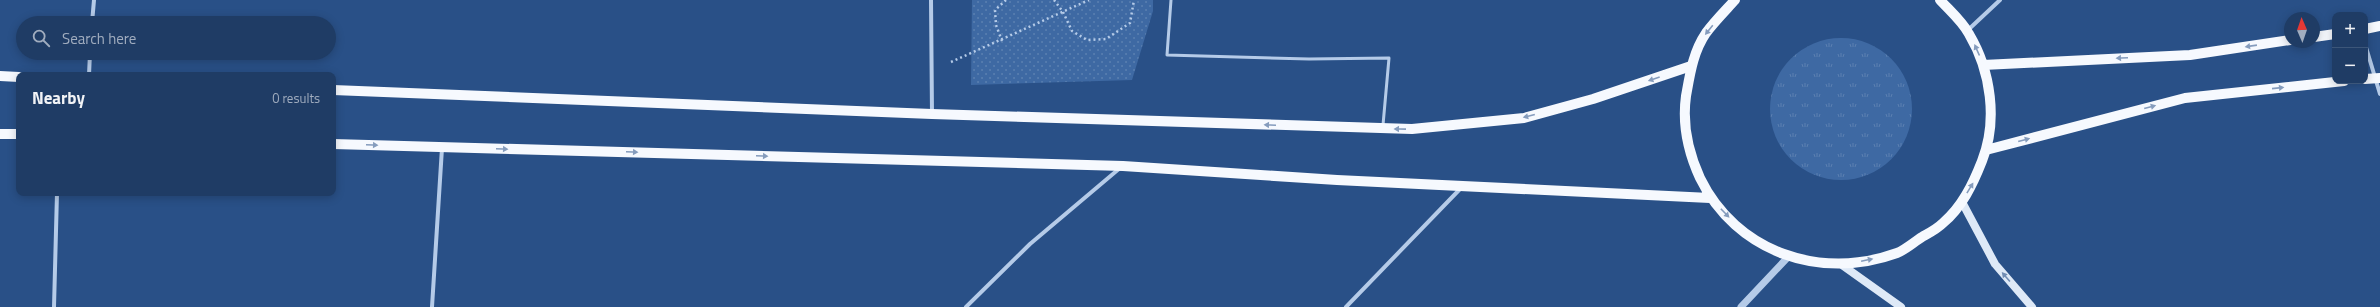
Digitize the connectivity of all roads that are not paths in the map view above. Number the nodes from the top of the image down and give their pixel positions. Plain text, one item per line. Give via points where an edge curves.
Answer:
1 (94, 0) edge
2 (931, 0) edge
3 (1171, 0) edge
4 (1735, 0) edge
5 (1940, 0) edge
6 (2000, 0) edge
7 (93, 16) edge
8 (2380, 26) edge
9 (2368, 28) edge
10 (1967, 31) junction
11 (2332, 34) edge
12 (2320, 36) edge
13 (2284, 41) edge
14 (2366, 48) edge
15 (90, 60) edge
16 (1983, 65) junction
17 (1691, 66) junction
18 (89, 72) edge
19 (0, 76) edge
20 (16, 77) edge
21 (2373, 78) edge
22 (2332, 82) edge
23 (336, 90) edge
24 (2380, 94) edge
25 (932, 114) junction
26 (1382, 128) junction
27 (0, 134) edge
28 (16, 134) edge
29 (336, 144) edge
30 (442, 147) junction
31 (1986, 150) junction
32 (1123, 166) junction
33 (1464, 186) junction
34 (57, 196) edge
35 (1710, 198) junction
36 (1962, 202) junction
37 (1788, 257) junction
38 (1842, 265) junction
39 (54, 307) edge
40 (432, 307) edge
41 (966, 307) edge
42 (1346, 307) edge
43 (1741, 307) edge
44 (1901, 307) edge
45 (2032, 307) edge

1 - 7 street
2 - 25 street
3 - 26 lane via 1168,55 1309,59 1389,58
4 -> 17 main road via 1706,34
5 - 10 main road
6 - 10 street
8 - 9 main road
16 -> 10 main road
11 - 12 main road
13 -> 16 main road via 2190,55
14 - 21 street
15 - 18 street
16 - 31 main road via 1989,95 1990,127
17 -> 26 main road via 1593,99 1524,118 1412,129
17 - 35 main road via 1684,113 1690,157
19 - 20 main road
21 - 24 street
31 -> 22 main road via 2185,98
23 - 25 main road
26 -> 25 main road
27 - 28 main road
29 -> 30 main road
30 -> 32 main road
30 - 40 street
36 -> 31 main road via 1974,181
32 - 33 main road
32 - 41 street via 1030,244
33 - 35 main road
33 - 42 street
34 - 39 street
35 -> 37 main road via 1745,234
38 -> 36 main road via 1898,253 1943,224
45 -> 36 main road via 1995,264
37 - 38 main road
37 - 43 street
38 - 44 main road

